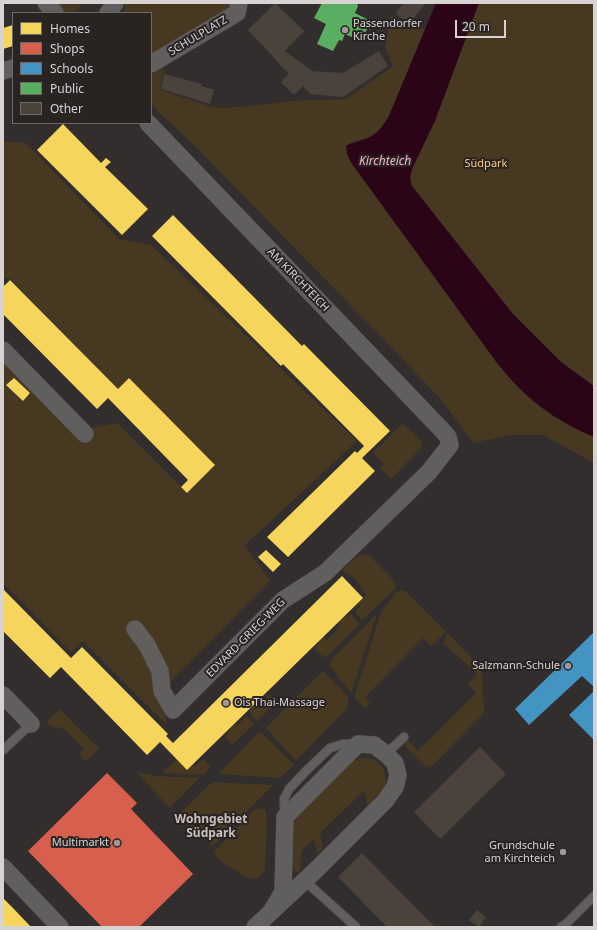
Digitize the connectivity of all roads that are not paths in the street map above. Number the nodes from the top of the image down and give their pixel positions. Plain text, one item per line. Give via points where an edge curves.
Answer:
1 (46, 3) edge
2 (115, 3) edge
3 (239, 3) edge
4 (54, 12) edge
5 (109, 12) edge
6 (152, 63) edge
7 (149, 124) edge
8 (3, 350) edge
9 (86, 434) dead end
10 (448, 437) joint
11 (135, 629) dead end
12 (3, 695) edge
13 (31, 724) joint
14 (404, 737) dead end
15 (3, 750) edge
16 (386, 754) junction
17 (3, 867) edge
18 (305, 881) junction
19 (594, 896) edge
20 (270, 912) junction
21 (60, 927) edge
22 (255, 927) edge
23 (356, 927) edge
24 (561, 927) edge

1 - 4 street
2 - 5 street
3 - 6 street, SCHULPLATZ via 237,13
7 - 10 street, AM KIRCHTEICH
8 - 9 street
10 - 11 street, EDVARD-GRIEG-WEG via 450,445 429,472 325,573 283,600 173,710 162,691 160,671 147,645
12 - 13 street
13 - 15 lane
14 - 16 lane
16 - 18 street via 395,763 398,775 396,787
16 - 20 street via 374,745 358,744 285,817 282,892
17 - 21 street
18 - 20 street
18 - 23 lane
19 - 24 lane
20 - 22 street

